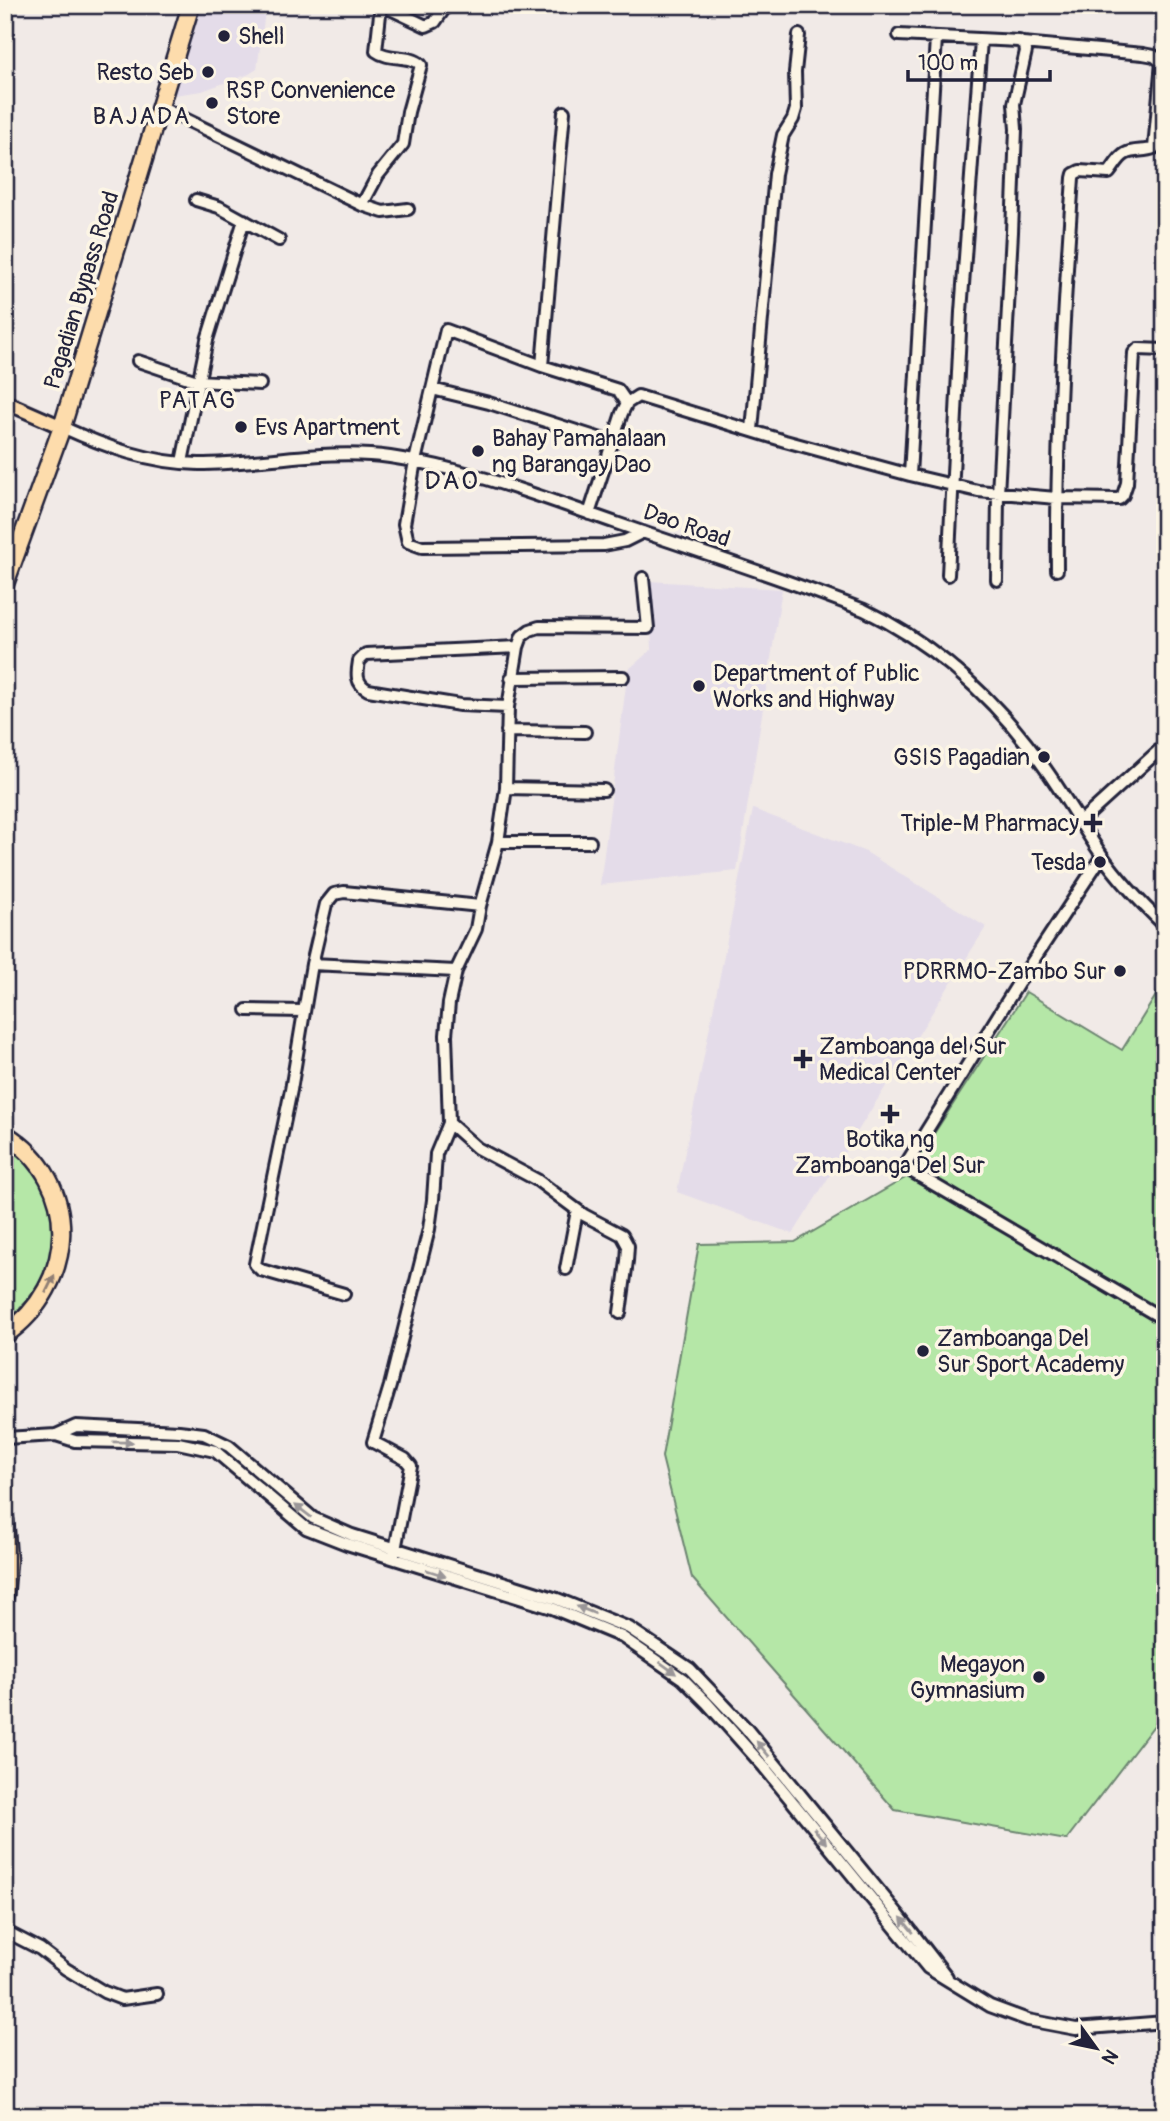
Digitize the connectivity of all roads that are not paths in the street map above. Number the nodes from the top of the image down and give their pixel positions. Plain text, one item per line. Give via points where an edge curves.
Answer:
1 (191, 5) edge
2 (381, 5) edge
3 (447, 5) edge
4 (799, 35) dead end
5 (900, 35) dead end
6 (936, 38) junction
7 (981, 40) junction
8 (1023, 43) junction
9 (160, 107) junction
10 (564, 112) dead end
11 (196, 200) dead end
12 (362, 205) junction
13 (408, 209) dead end
14 (244, 220) junction
15 (279, 240) dead end
16 (1165, 350) edge
17 (138, 361) dead end
18 (542, 366) junction
19 (197, 380) junction
20 (260, 384) dead end
21 (432, 389) junction
22 (5, 402) edge
23 (627, 403) junction
24 (62, 427) junction
25 (752, 430) junction
26 (611, 442) junction
27 (415, 461) junction
28 (182, 462) junction
29 (909, 475) junction
30 (952, 485) junction
31 (998, 494) junction
32 (1056, 498) junction
33 (589, 514) junction
34 (643, 532) junction
35 (1057, 570) dead end
36 (948, 575) dead end
37 (643, 578) dead end
38 (997, 580) dead end
39 (5, 584) edge
40 (518, 646) junction
41 (623, 677) dead end
42 (511, 678) junction
43 (508, 707) junction
44 (507, 731) junction
45 (585, 732) dead end
46 (1165, 745) edge
47 (506, 788) junction
48 (604, 790) dead end
49 (1080, 822) junction
50 (498, 842) junction
51 (590, 842) dead end
52 (1102, 856) junction
53 (480, 906) junction
54 (1165, 926) edge
55 (312, 964) junction
56 (456, 971) junction
57 (247, 1010) dead end
58 (303, 1011) junction
59 (449, 1122) junction
60 (5, 1134) edge
61 (577, 1211) junction
62 (566, 1269) dead end
63 (344, 1294) dead end
64 (620, 1313) dead end
65 (1165, 1320) edge
66 (5, 1335) edge
67 (5, 1438) edge
68 (5, 1520) edge
69 (394, 1554) junction
70 (5, 1595) edge
71 (5, 1931) edge
72 (157, 1994) dead end
73 (1165, 2022) edge

1 - 9 highway, Pagadian Bypass Road
2 - 3 street via 426,26 435,22
2 - 12 street via 377,53 416,60 421,65 403,144
4 - 25 street via 796,109 783,135 775,174
5 - 6 street
6 - 7 street
6 - 29 street
7 - 8 street
7 - 30 street
8 - 31 street via 1026,51 1014,104
8 - 32 street via 1143,54 1162,62 1154,148 1124,155 1109,173 1080,171 1073,178
9 - 12 street
9 - 24 highway, Pagadian Bypass Road
10 - 18 street
11 - 14 street
12 - 13 street via 383,212
14 - 15 street
14 - 19 street
16 - 32 street via 1138,349 1134,353 1123,495 1114,500
17 - 19 street
18 - 21 street via 446,330
18 - 23 street via 618,390
19 - 20 street
19 - 28 street
21 - 26 street
21 - 27 street
22 - 24 main road
23 - 25 street via 643,396
23 - 26 street
24 - 28 street, Dao Road via 139,457
24 - 39 highway, Pagadian Bypass Road
25 - 29 street
26 - 33 street
27 - 28 street, Dao Road via 360,455
27 - 33 street, Dao Road
27 - 34 street via 404,524 408,542 414,546 604,545
29 - 30 street
30 - 31 street
30 - 36 street
31 - 32 street
31 - 38 street
32 - 35 street
33 - 34 street, Dao Road
34 - 49 street, Dao Road via 829,596 873,614 913,638 950,663 1000,713
37 - 40 street via 648,628 539,627 522,636
40 - 42 street
40 - 43 street via 366,654 359,661 358,679 368,690 460,705
41 - 42 street
42 - 43 street
43 - 44 street
44 - 45 street
44 - 47 street
46 - 49 street
47 - 48 street
47 - 50 street
49 - 52 street, Dao Road
50 - 51 street
50 - 53 street
52 - 54 street, Dao Road
52 - 65 street via 904,1167
53 - 55 street via 334,894 326,904
53 - 56 street via 475,934
55 - 56 street
55 - 58 street
56 - 59 street via 446,1035
57 - 58 street
58 - 63 street via 255,1264 261,1270
59 - 61 street via 477,1148 537,1180
59 - 69 street via 436,1154 429,1229 373,1442 411,1466
66 -> 60 highway via 29,1316 47,1291 58,1262 62,1231 57,1200 44,1172
61 - 62 street
61 - 64 street via 626,1241
67 - 69 street via 56,1435 76,1426 204,1434 229,1446 313,1518
68 - 70 highway
69 - 73 street via 622,1637 683,1679 764,1767 928,1968 990,2006 1028,2020 1076,2029
71 - 72 street via 104,1992 122,1999

